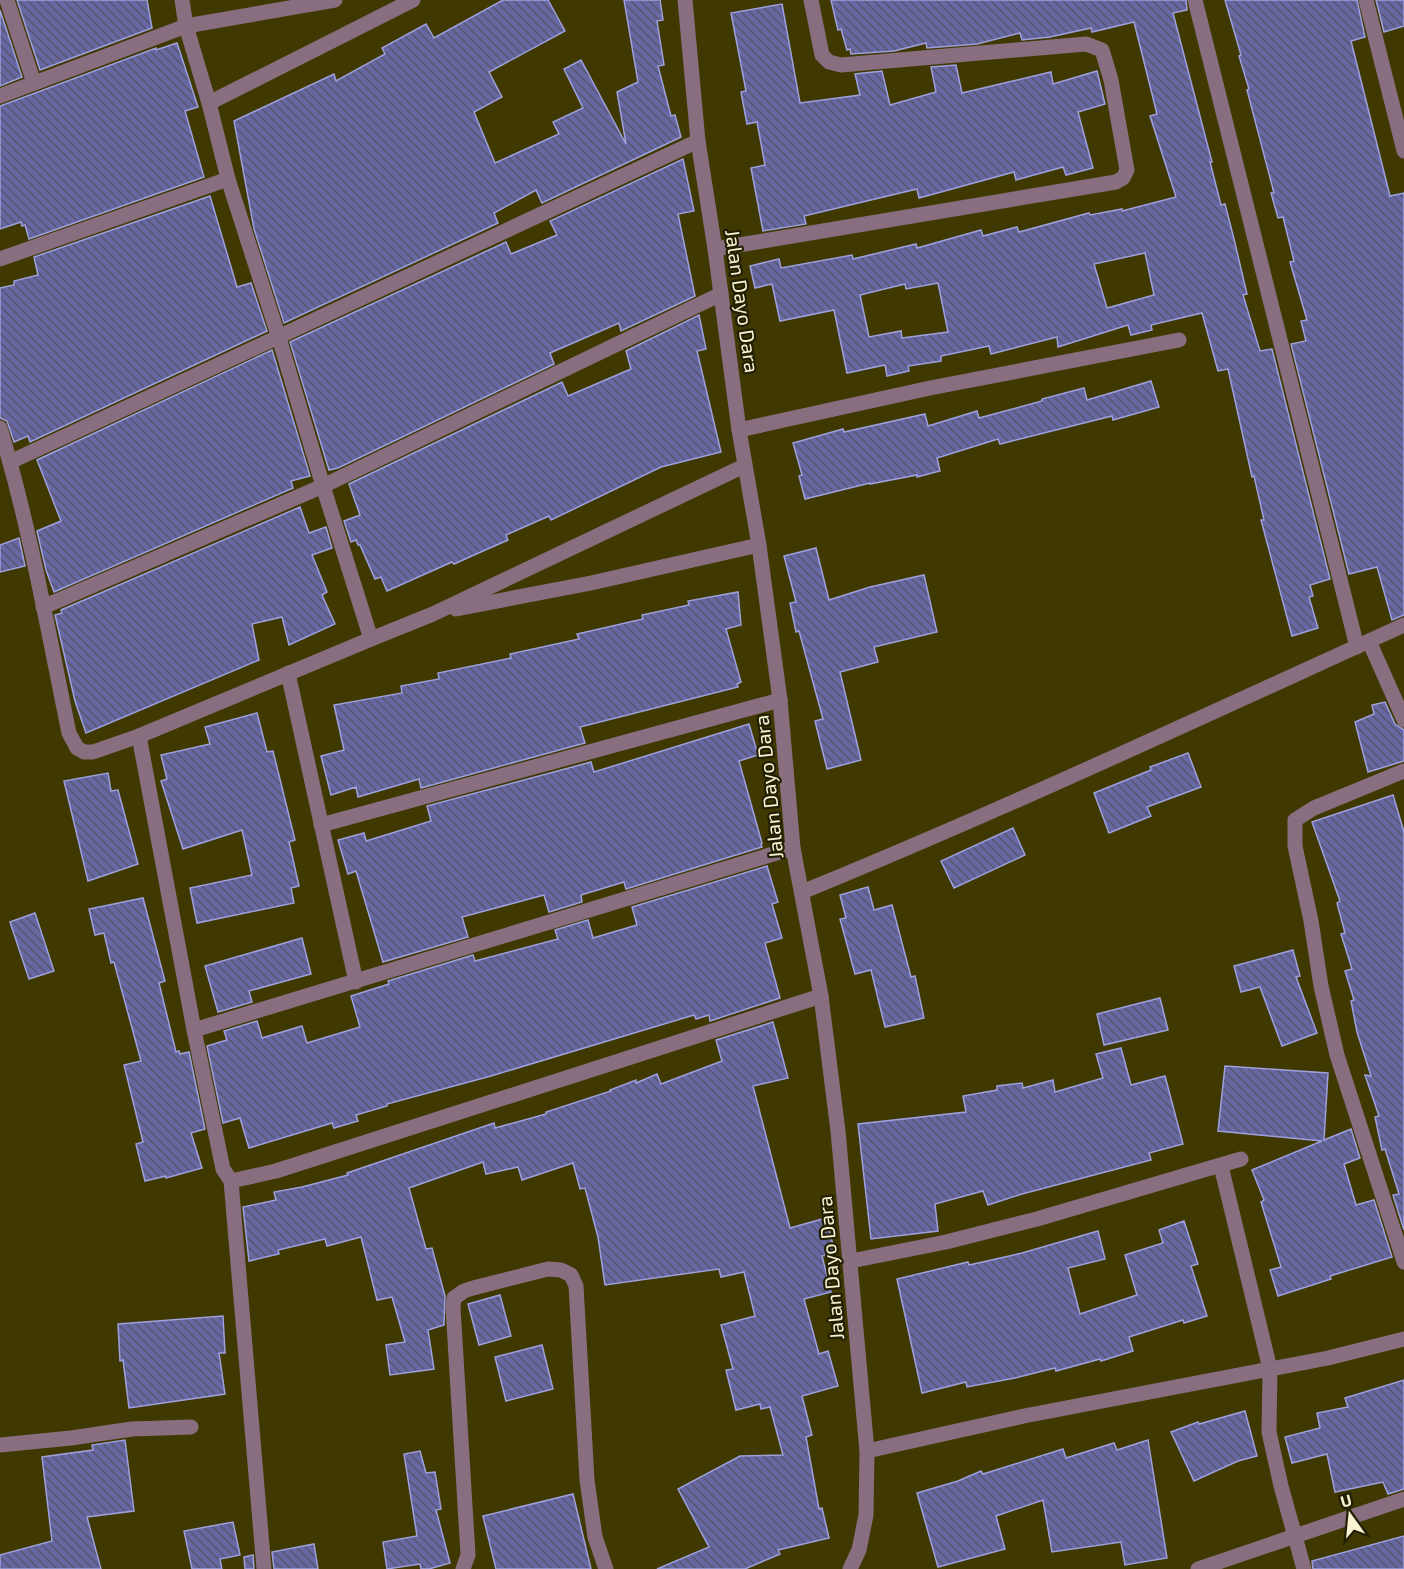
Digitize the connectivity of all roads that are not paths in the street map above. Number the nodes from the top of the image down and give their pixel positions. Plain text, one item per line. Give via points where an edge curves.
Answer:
1 (7, 0) edge
2 (182, 0) edge
3 (335, 0) edge
4 (413, 0) edge
5 (685, 0) edge
6 (811, 0) edge
7 (1195, 0) edge
8 (1366, 0) edge
9 (186, 26) junction
10 (34, 83) junction
11 (0, 96) edge
12 (209, 103) junction
13 (698, 141) junction
14 (1404, 151) edge
15 (228, 178) junction
16 (715, 249) junction
17 (0, 259) edge
18 (721, 294) junction
19 (279, 338) junction
20 (1179, 340) dead end
21 (0, 428) edge
22 (739, 430) junction
23 (10, 462) junction
24 (744, 466) junction
25 (323, 486) junction
26 (759, 545) junction
27 (43, 607) junction
28 (433, 614) junction
29 (1404, 626) edge
30 (371, 639) junction
31 (1363, 644) junction
32 (288, 673) junction
33 (780, 700) junction
34 (1404, 720) edge
35 (139, 736) junction
36 (1404, 771) edge
37 (321, 825) junction
38 (793, 848) junction
39 (802, 892) junction
40 (356, 982) junction
41 (821, 996) junction
42 (194, 1030) junction
43 (1241, 1159) dead end
44 (1221, 1166) junction
45 (231, 1181) junction
46 (851, 1261) junction
47 (1404, 1262) edge
48 (1404, 1339) edge
49 (1270, 1369) junction
50 (190, 1427) dead end
51 (0, 1445) edge
52 (867, 1451) junction
53 (1404, 1499) edge
54 (1294, 1537) junction
55 (264, 1569) edge
56 (463, 1569) edge
57 (606, 1569) edge
58 (850, 1569) edge
59 (1198, 1569) edge
60 (1304, 1569) edge

1 - 10 street
2 - 9 street
3 - 9 street
4 - 12 street
5 - 13 street, Jalan Dayo Dara
6 - 16 street via 822,55 829,63 1086,44 1102,50 1112,80 1127,170 1116,182
7 - 31 street
8 - 14 street
9 - 10 street
9 - 12 street
10 - 11 street
12 - 15 street
13 - 16 street, Jalan Dayo Dara
13 - 19 street
15 - 17 street
15 - 19 street
16 - 18 street, Jalan Dayo Dara
18 - 22 street, Jalan Dayo Dara
18 - 25 street
19 - 23 street
19 - 25 street
20 - 22 street
21 - 23 street
22 - 24 street, Jalan Dayo Dara
23 - 27 street
24 - 26 street, Jalan Dayo Dara
24 - 28 street
25 - 27 street
25 - 30 street
26 - 28 street
26 - 33 street, Jalan Dayo Dara
27 - 35 street via 69,733 77,748 93,752
28 - 30 street
29 - 31 street
30 - 32 street
31 - 34 street
31 - 39 street via 1016,803
32 - 35 street
32 - 37 street
33 - 37 street
33 - 38 street, Jalan Dayo Dara
35 - 42 street
36 - 47 street via 1314,808 1295,820 1295,846 1337,1055
37 - 40 street
38 - 39 street, Jalan Dayo Dara
38 - 40 street
39 - 41 street, Jalan Dayo Dara
40 - 42 street
41 - 45 street via 276,1171
41 - 46 street, Jalan Dayo Dara
42 - 45 street via 223,1170
43 - 44 street
44 - 46 street via 992,1231
44 - 49 street
45 - 55 street
46 - 52 street, Jalan Dayo Dara
48 - 49 street
49 - 52 street
49 - 54 street via 1269,1432
50 - 51 street
52 - 58 street, Jalan Dayo Dara via 863,1533
53 - 54 street
54 - 59 street
54 - 60 street
56 - 57 street via 468,1555 454,1298 473,1288 548,1269 566,1272 576,1286 587,1480 597,1547

